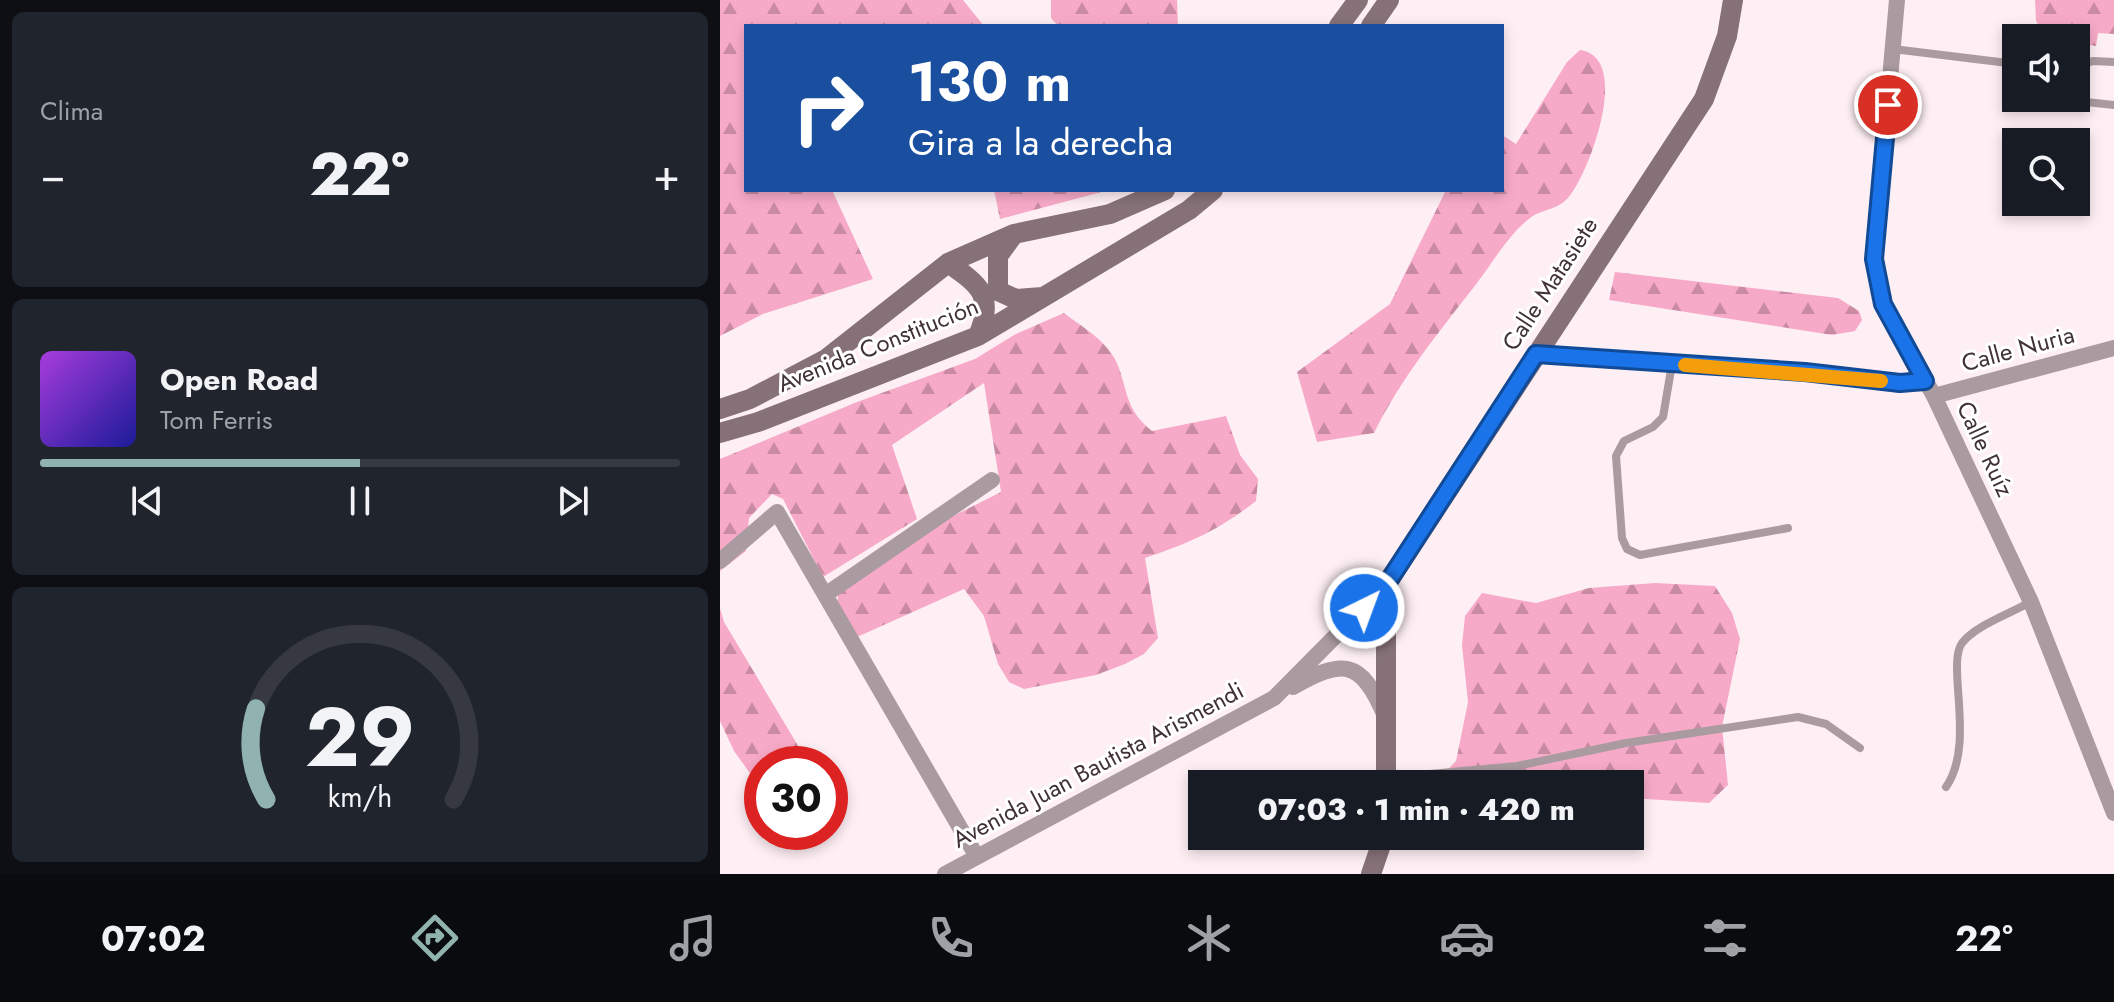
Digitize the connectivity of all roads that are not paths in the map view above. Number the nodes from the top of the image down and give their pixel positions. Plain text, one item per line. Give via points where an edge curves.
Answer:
1 (1358, 0) edge
2 (1389, 0) edge
3 (1733, 0) edge
4 (1897, 0) edge
5 (1340, 24) edge
6 (1372, 24) edge
7 (1893, 49) junction
8 (2002, 62) edge
9 (2090, 62) edge
10 (2114, 62) edge
11 (2090, 102) edge
12 (2114, 105) edge
13 (1160, 192) edge
14 (1211, 192) edge
15 (1014, 234) junction
16 (948, 263) junction
17 (1046, 296) junction
18 (978, 336) junction
19 (2114, 348) edge
20 (1536, 354) junction
21 (1672, 364) junction
22 (1925, 381) junction
23 (1934, 396) junction
24 (720, 409) edge
25 (720, 433) edge
26 (992, 480) dead end
27 (1788, 528) dead end
28 (720, 561) edge
29 (1386, 585) junction
30 (825, 595) junction
31 (2031, 602) junction
32 (1274, 698) junction
33 (1386, 719) junction
34 (1860, 748) dead end
35 (1386, 770) edge
36 (1482, 770) edge
37 (1946, 787) dead end
38 (2114, 813) edge
39 (1379, 850) edge
40 (977, 857) junction
41 (945, 874) edge
42 (1371, 874) edge

1 - 5 street
2 - 6 street
3 - 20 street, Calle Matasiete via 1727,36 1704,99
4 - 7 street, Calle Ruíz
7 - 8 lane
7 - 22 street, Calle Ruíz via 1874,259 1883,304
9 - 10 lane
11 - 12 lane
13 - 15 street, Avenida Constitución via 1110,214
14 - 17 street, Avenida Constitución
15 - 16 street, Avenida Constitución
15 - 17 street via 998,256 998,291 1016,299
16 - 18 street via 977,283 984,296 987,315
16 - 24 street, Avenida Constitución via 826,359
17 - 18 street, Avenida Constitución
18 - 25 street, Avenida Constitución
19 - 23 street, Calle Nuria
20 - 21 street
20 - 29 street, Calle Matasiete
21 - 22 street
21 - 27 lane via 1663,417 1624,441 1616,456 1627,549 1640,555
22 - 23 street, Calle Ruíz
23 - 31 street, Calle Ruíz
26 - 30 street
28 - 30 street via 777,512
29 - 32 street, Avenida Juan Bautista Arismendi
29 - 33 street
30 - 40 street
31 - 37 lane via 1960,645 1960,750
31 - 38 street, Calle Ruíz
32 - 33 street, Avenida Juan Bautista Arismendi via 1336,666 1364,676
32 - 40 street, Avenida Juan Bautista Arismendi
33 - 35 street
34 - 36 lane via 1826,724 1798,717
39 - 42 street
40 - 41 street, Avenida Juan Bautista Arismendi

